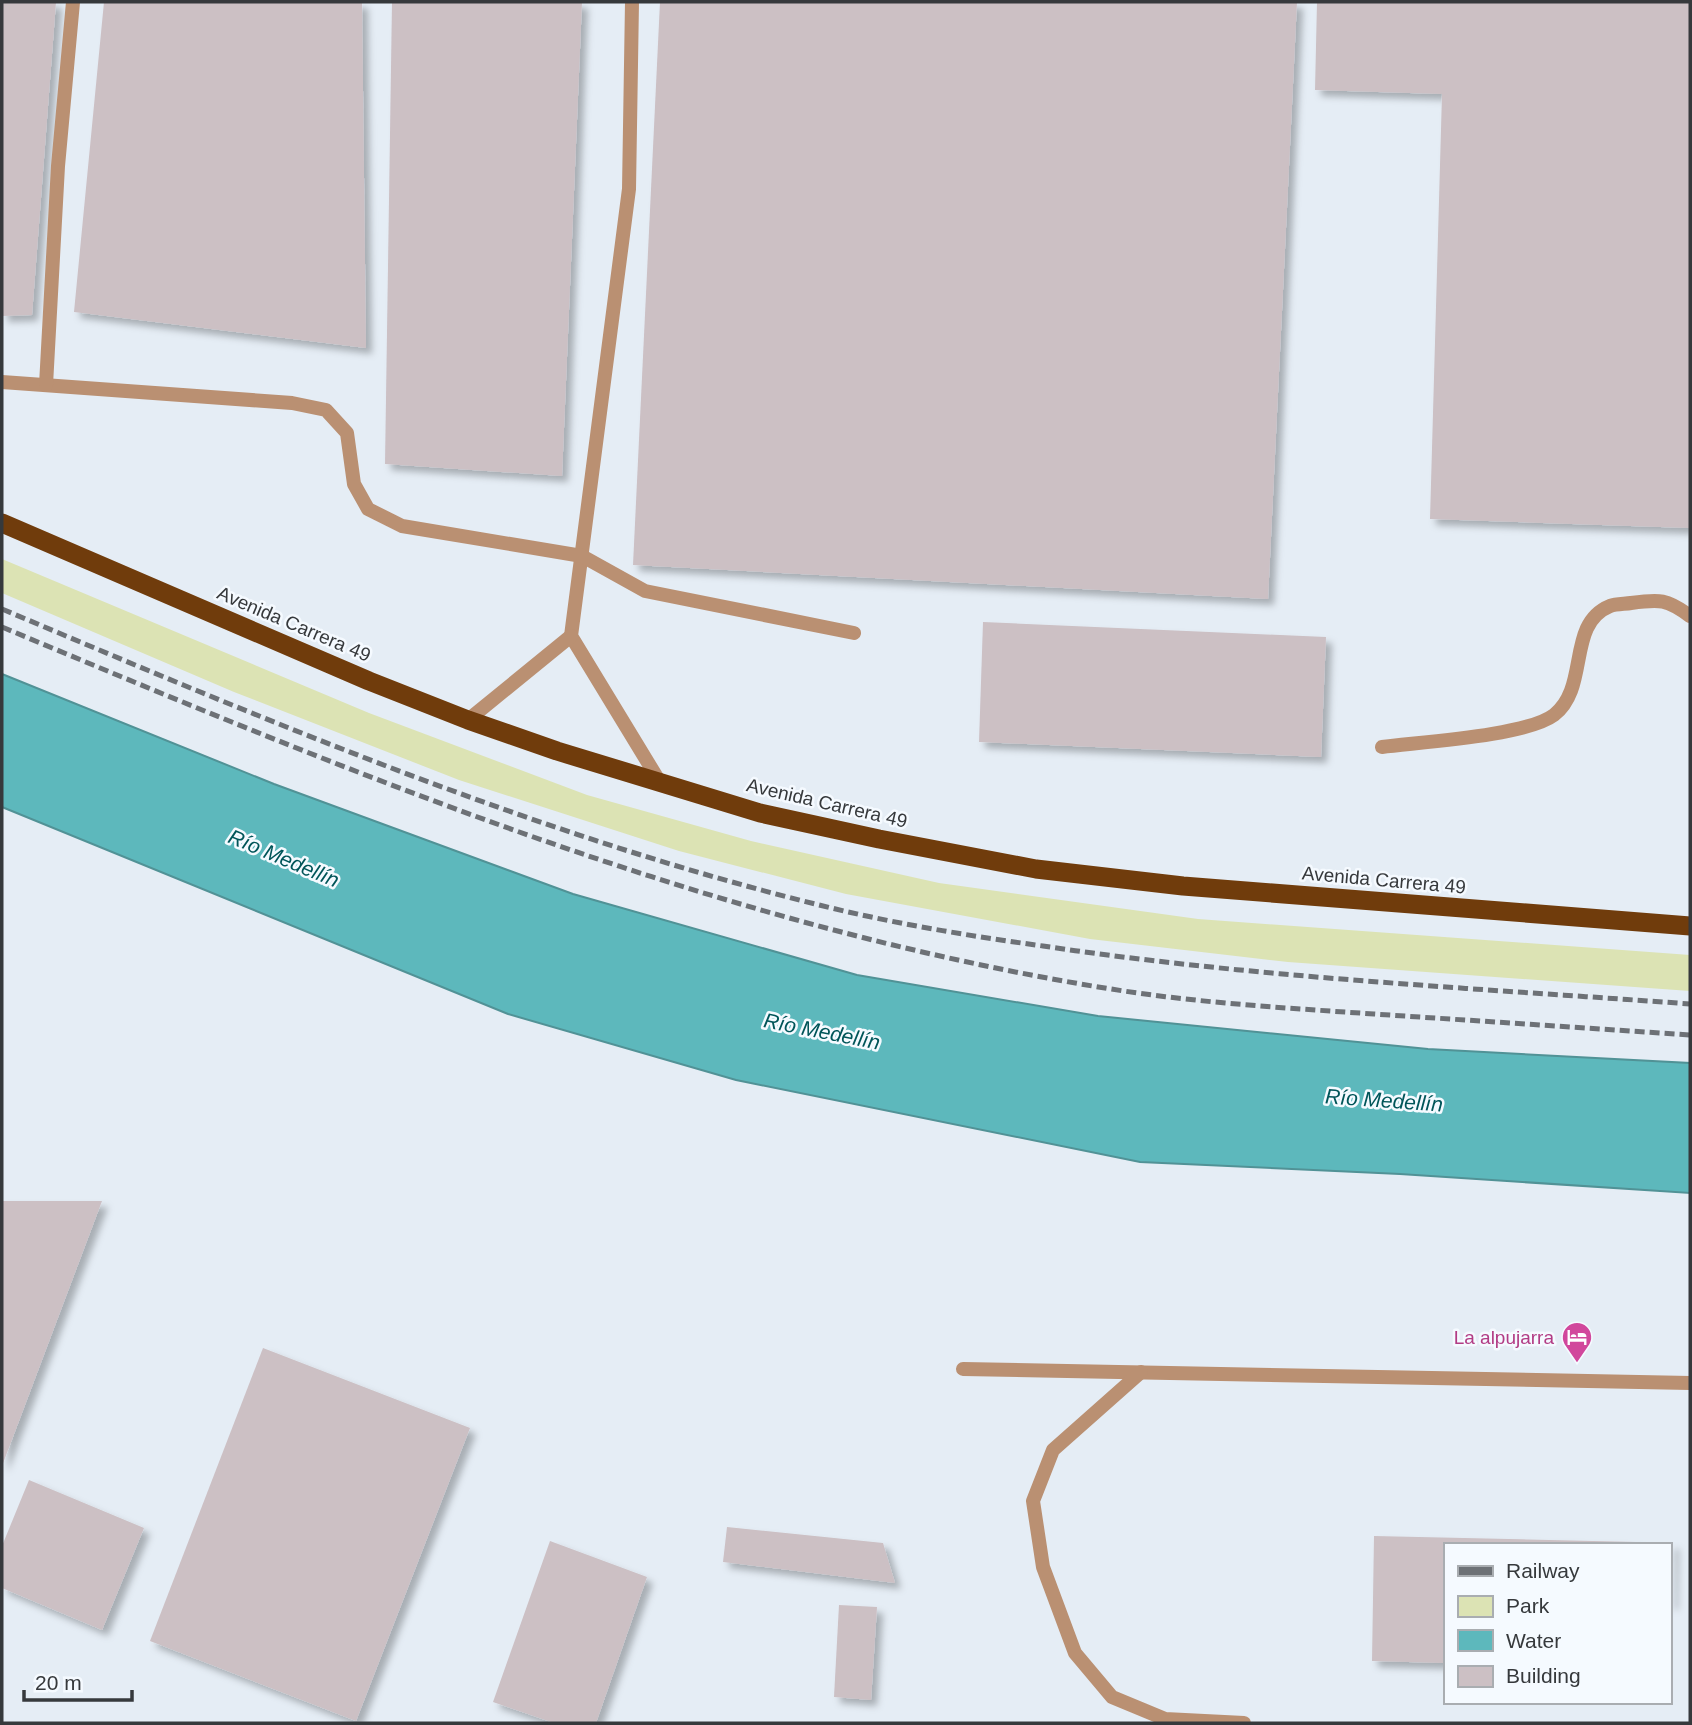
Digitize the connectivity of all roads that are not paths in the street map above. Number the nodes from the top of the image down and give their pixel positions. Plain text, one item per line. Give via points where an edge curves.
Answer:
1 (73, 2) edge
2 (632, 2) edge
3 (2, 382) edge
4 (46, 385) junction
5 (2, 523) edge
6 (582, 556) junction
7 (1690, 616) edge
8 (854, 633) dead end
9 (571, 636) junction
10 (468, 720) junction
11 (1382, 747) dead end
12 (661, 783) junction
13 (1690, 926) edge
14 (962, 1369) dead end
15 (1141, 1372) junction
16 (1690, 1383) edge
17 (1244, 1723) edge

1 - 4 lane
2 - 6 lane via 629,188
3 - 4 lane
4 - 6 lane via 292,403 326,411 347,433 354,484 368,509 401,526
5 - 10 highway, Avenida Carrera 49
6 - 8 lane via 645,591
6 - 9 lane
7 - 11 lane via 1670,601 1610,606 1591,620 1568,702 1552,717 1519,730
9 - 10 lane
9 - 12 lane
10 - 12 highway, Avenida Carrera 49
12 - 13 highway, Avenida Carrera 49 via 760,813 1036,869 1183,886
14 - 15 lane
15 - 16 lane
15 - 17 lane via 1053,1450 1033,1501 1043,1567 1075,1653 1112,1698 1165,1719

